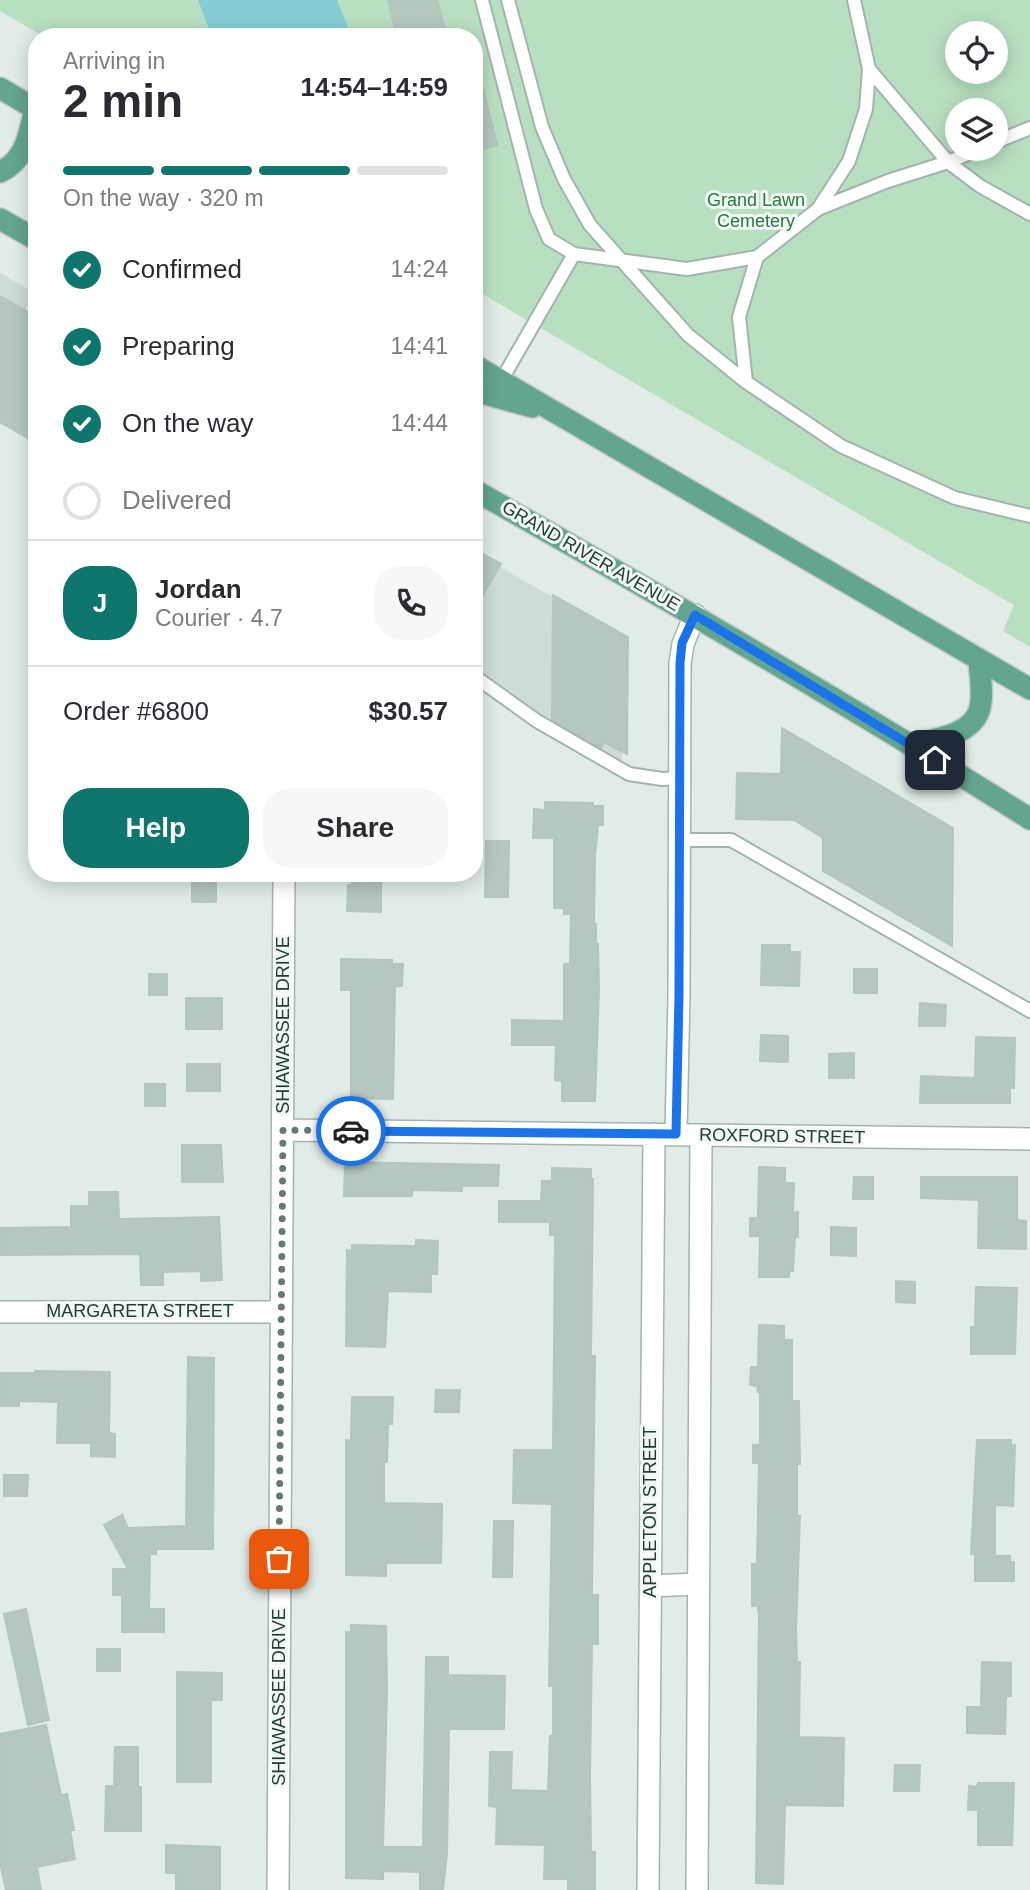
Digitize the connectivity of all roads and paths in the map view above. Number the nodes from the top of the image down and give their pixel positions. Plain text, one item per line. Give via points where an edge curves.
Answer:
1 (482, 0) edge
2 (508, 0) edge
3 (855, 0) edge
4 (869, 69) junction
5 (0, 88) edge
6 (28, 105) edge
7 (1030, 128) edge
8 (28, 135) edge
9 (1008, 137) edge
10 (948, 162) junction
11 (0, 172) edge
12 (818, 209) junction
13 (1030, 214) edge
14 (0, 219) edge
15 (28, 235) edge
16 (574, 254) junction
17 (757, 257) junction
18 (621, 260) junction
19 (483, 370) edge
20 (501, 381) junction
21 (746, 382) junction
22 (483, 393) edge
23 (561, 415) junction
24 (483, 495) edge
25 (1030, 516) edge
26 (695, 615) junction
27 (979, 661) junction
28 (483, 682) edge
29 (1030, 689) edge
30 (912, 745) junction
31 (679, 778) junction
32 (1030, 819) edge
33 (680, 840) junction
34 (284, 882) edge
35 (1030, 1011) edge
36 (283, 1130) junction
37 (654, 1134) junction
38 (676, 1134) junction
39 (701, 1135) junction
40 (1030, 1139) edge
41 (0, 1312) edge
42 (281, 1312) junction
43 (698, 1584) junction
44 (650, 1586) junction
45 (278, 1890) edge
46 (648, 1890) edge
47 (697, 1890) edge

1 - 16 lane via 536,209 549,239
2 - 18 lane via 542,127 559,169 590,225
3 - 4 lane
4 - 10 lane
4 - 12 lane via 866,109 849,161
5 - 6 main road
7 - 9 lane
8 - 11 main road via 21,157
10 - 12 lane
10 - 13 lane via 979,186
12 - 17 lane
14 - 15 main road
16 - 18 lane
16 - 20 lane
17 - 18 lane via 687,269
17 - 21 lane via 740,317
18 - 21 lane via 688,335
19 - 20 main road
20 - 23 main road
21 - 25 lane via 841,446 955,498
22 - 23 main road
23 - 27 main road
24 - 26 main road, GRAND RIVER AVENUE
26 - 30 main road, GRAND RIVER AVENUE
26 - 31 street via 682,643 680,663
27 - 29 main road
27 - 30 main road via 979,712 969,726
28 - 31 lane via 537,721 629,774
30 - 32 main road, GRAND RIVER AVENUE
31 - 33 street
33 - 35 lane via 731,840
33 - 38 street
34 - 36 street, SHIAWASSEE DRIVE
36 - 37 street, ROXFORD STREET
36 - 42 street, SHIAWASSEE DRIVE
37 - 38 street, ROXFORD STREET
37 - 44 street, APPLETON STREET
38 - 39 street, ROXFORD STREET
39 - 40 street, ROXFORD STREET
39 - 43 street
41 - 42 street, MARGARETA STREET
42 - 45 street, SHIAWASSEE DRIVE
43 - 44 street
43 - 47 street
44 - 46 street, APPLETON STREET

